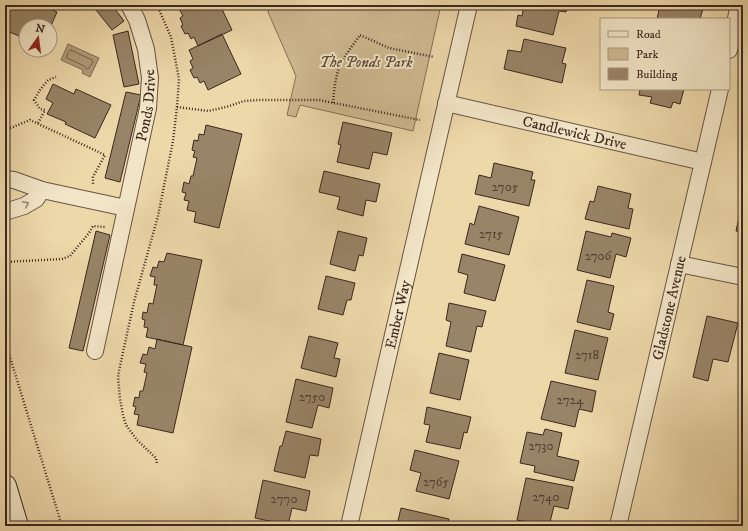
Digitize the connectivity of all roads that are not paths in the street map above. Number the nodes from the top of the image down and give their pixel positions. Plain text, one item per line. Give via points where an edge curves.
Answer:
1 (129, 5) edge
2 (469, 5) edge
3 (740, 5) edge
4 (730, 46) edge
5 (720, 90) edge
6 (446, 103) junction
7 (703, 162) junction
8 (5, 179) edge
9 (42, 190) junction
10 (126, 208) junction
11 (5, 212) edge
12 (679, 264) junction
13 (743, 277) edge
14 (95, 350) dead end
15 (5, 486) edge
16 (17, 526) edge
17 (349, 526) edge
18 (618, 526) edge

1 - 10 street, Ponds Drive via 137,20 146,49 150,78 148,108
2 - 6 street, Ember Way
3 - 4 street
5 - 7 street, Gladstone Avenue
6 - 7 street, Candlewick Drive
6 - 17 street, Ember Way
7 - 12 street, Gladstone Avenue
8 - 9 street
9 - 10 street
11 -> 9 street via 36,199
10 - 14 street, Ponds Drive
12 - 13 street
12 - 18 street, Gladstone Avenue
15 - 16 main road

